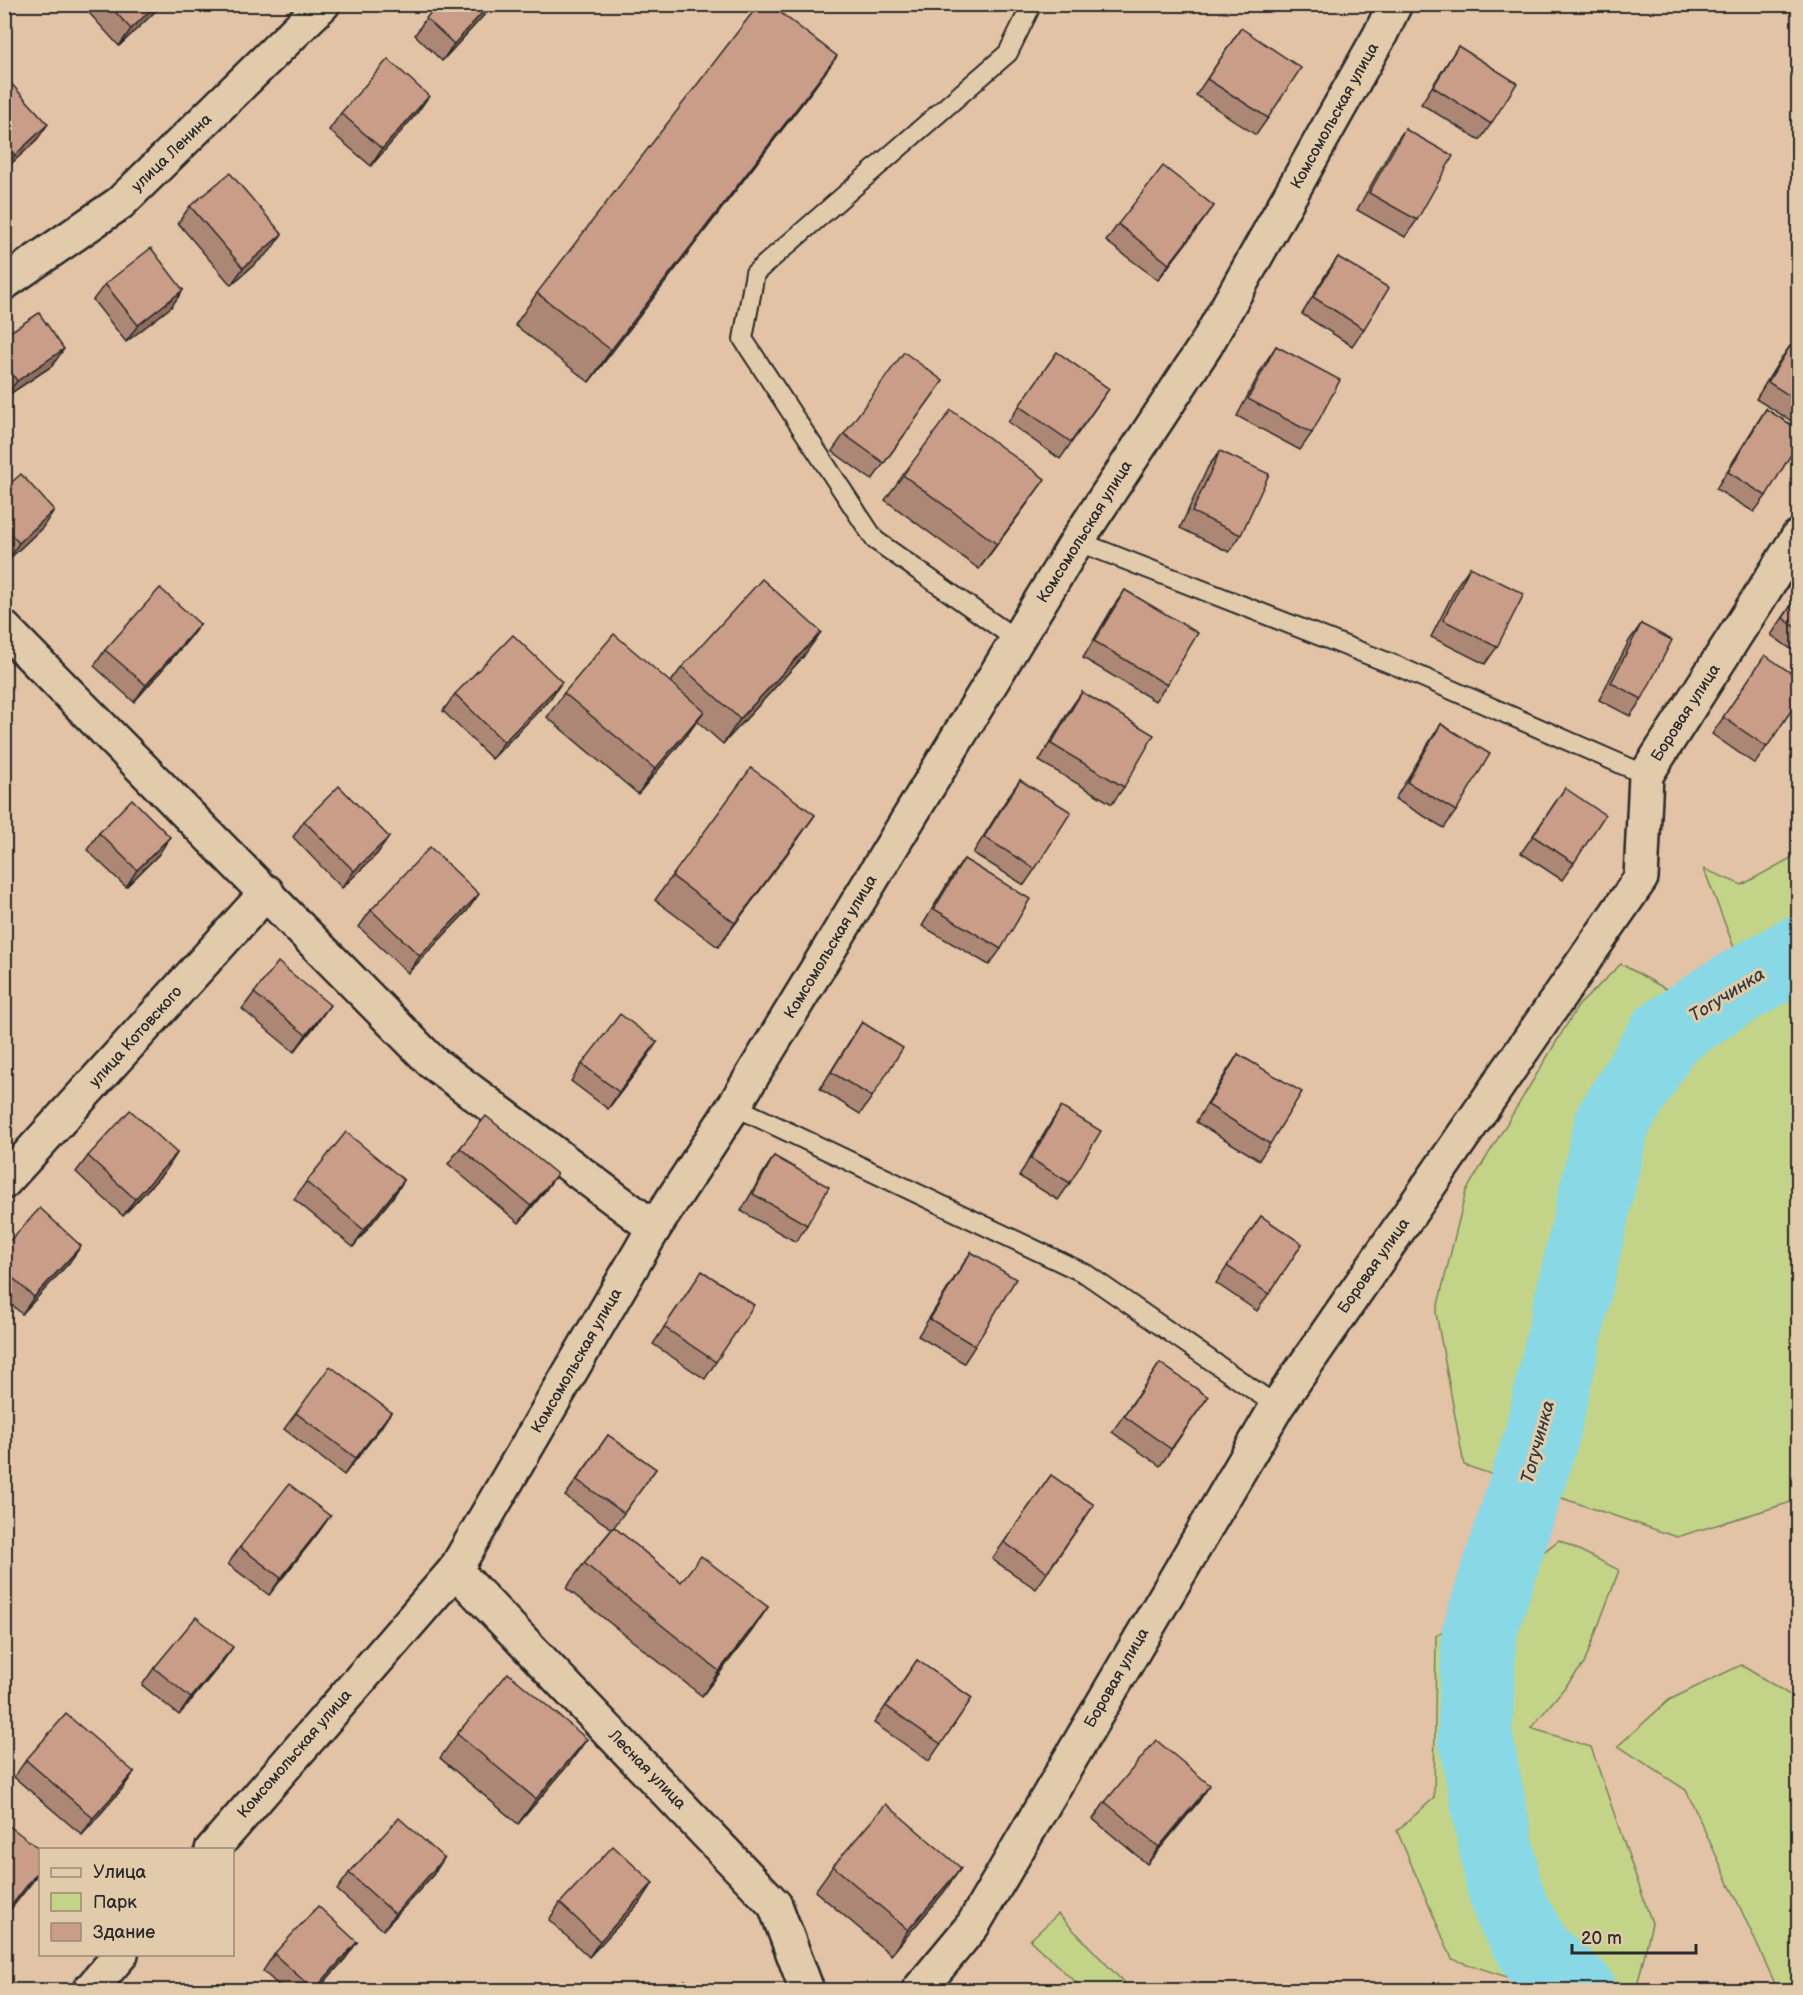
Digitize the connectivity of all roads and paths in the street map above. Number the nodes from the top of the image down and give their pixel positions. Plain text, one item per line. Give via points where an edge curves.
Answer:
1 (323, 4) edge
2 (1032, 4) edge
3 (1395, 4) edge
4 (4, 283) edge
5 (1798, 537) edge
6 (1077, 541) junction
7 (4, 628) edge
8 (1017, 640) junction
9 (1646, 775) junction
10 (267, 892) junction
11 (734, 1106) junction
12 (4, 1182) edge
13 (654, 1228) junction
14 (1277, 1406) junction
15 (455, 1570) junction
16 (214, 1848) edge
17 (119, 1956) edge
18 (90, 1990) edge
19 (807, 1990) edge
20 (919, 1990) edge

1 - 4 street, улица Ленина via 120,203
2 - 8 lane via 1008,53 755,273 743,339 875,540
3 - 6 street, Комсомольская улица via 1206,345
5 - 9 street, Боровая улица
6 - 8 street, Комсомольская улица
6 - 9 lane via 1397,666
7 - 10 street
8 - 11 street, Комсомольская улица
9 - 14 street, Боровая улица via 1641,878
10 - 12 street, улица Котовского
10 - 13 street via 432,1062
11 - 13 street, Комсомольская улица
11 - 14 lane via 1086,1274
13 - 15 street, Комсомольская улица
14 - 20 street, Боровая улица via 973,1925
15 - 16 street, Комсомольская улица
15 - 19 street, Лесная улица via 775,1905
17 - 18 street

